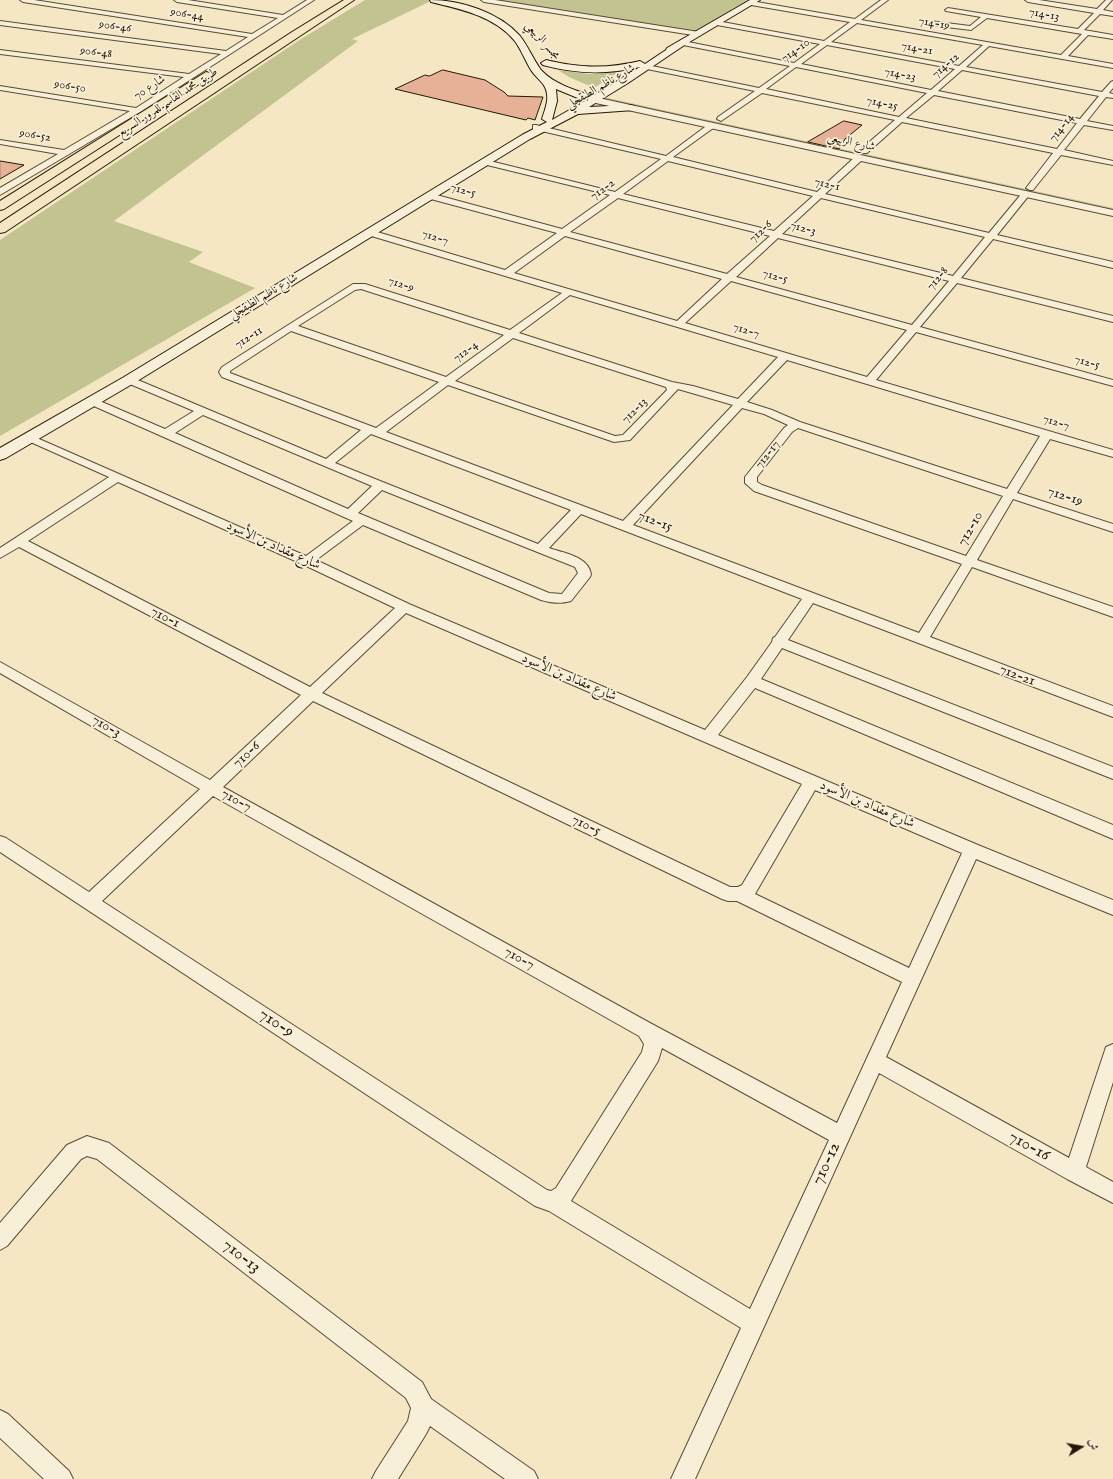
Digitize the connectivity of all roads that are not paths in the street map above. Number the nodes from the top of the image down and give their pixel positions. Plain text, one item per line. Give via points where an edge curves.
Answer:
1 (23, 0) edge
2 (177, 0) edge
3 (311, 0) edge
4 (350, 0) edge
5 (434, 0) edge
6 (449, 0) edge
7 (484, 0) edge
8 (885, 0) edge
9 (1028, 0) edge
10 (1109, 0) edge
11 (753, 2) edge
12 (322, 4) dead end
13 (954, 5) dead end
14 (469, 7) junction
15 (1098, 12) junction
16 (943, 13) junction
17 (1113, 14) edge
18 (986, 16) junction
19 (284, 17) junction
20 (855, 21) junction
21 (0, 23) edge
22 (717, 23) junction
23 (930, 23) junction
24 (919, 32) junction
25 (1079, 32) junction
26 (1086, 33) junction
27 (699, 34) junction
28 (252, 36) junction
29 (1113, 37) edge
30 (825, 43) junction
31 (682, 44) junction
32 (988, 44) junction
33 (0, 52) edge
34 (227, 53) junction
35 (541, 57) junction
36 (1062, 57) junction
37 (795, 65) junction
38 (644, 66) junction
39 (1113, 66) edge
40 (960, 68) junction
41 (538, 73) junction
42 (189, 76) junction
43 (561, 77) dead end
44 (625, 82) junction
45 (1113, 83) edge
46 (577, 84) dead end
47 (0, 88) edge
48 (761, 90) junction
49 (628, 92) dead end
50 (932, 92) junction
51 (604, 94) junction
52 (1104, 95) junction
53 (591, 96) junction
54 (1113, 96) edge
55 (630, 108) junction
56 (137, 110) junction
57 (567, 116) junction
58 (721, 119) junction
59 (901, 119) junction
60 (1082, 122) junction
61 (542, 125) junction
62 (712, 126) junction
63 (1113, 128) edge
64 (0, 142) edge
65 (1059, 152) junction
66 (66, 153) junction
67 (861, 154) junction
68 (666, 159) junction
69 (486, 162) junction
70 (1113, 163) edge
71 (1028, 191) junction
72 (0, 192) edge
73 (617, 194) junction
74 (818, 195) junction
75 (430, 196) junction
76 (0, 206) edge
77 (1113, 206) edge
78 (1113, 213) edge
79 (0, 229) edge
80 (564, 232) junction
81 (371, 233) junction
82 (776, 234) junction
83 (991, 236) junction
84 (1113, 265) edge
85 (507, 273) junction
86 (729, 278) junction
87 (955, 280) junction
88 (569, 292) junction
89 (1113, 319) edge
90 (679, 324) junction
91 (290, 327) junction
92 (914, 329) junction
93 (511, 334) junction
94 (785, 356) junction
95 (128, 380) junction
96 (870, 381) junction
97 (446, 382) junction
98 (1113, 383) edge
99 (670, 385) junction
100 (91, 401) junction
101 (739, 405) junction
102 (202, 411) junction
103 (796, 424) junction
104 (374, 431) junction
105 (166, 434) junction
106 (1047, 434) junction
107 (30, 438) junction
108 (1113, 454) edge
109 (0, 455) edge
110 (327, 464) junction
111 (117, 477) junction
112 (380, 485) junction
113 (1008, 494) junction
114 (579, 509) junction
115 (349, 515) junction
116 (362, 520) junction
117 (625, 526) junction
118 (1113, 528) edge
119 (19, 542) junction
120 (540, 549) junction
121 (0, 554) edge
122 (307, 561) junction
123 (968, 562) junction
124 (810, 597) junction
125 (404, 608) junction
126 (1113, 612) edge
127 (922, 639) junction
128 (778, 641) junction
129 (0, 667) edge
130 (752, 681) junction
131 (312, 694) junction
132 (1113, 712) edge
133 (708, 737) junction
134 (1113, 773) edge
135 (812, 781) junction
136 (212, 788) junction
137 (1113, 832) edge
138 (0, 843) edge
139 (972, 850) junction
140 (739, 894) junction
141 (90, 902) junction
142 (1113, 908) edge
143 (913, 979) junction
144 (646, 1030) junction
145 (1113, 1053) edge
146 (875, 1061) junction
147 (840, 1136) junction
148 (1074, 1172) junction
149 (1113, 1193) edge
150 (553, 1202) junction
151 (0, 1239) edge
152 (754, 1324) junction
153 (423, 1407) junction
154 (0, 1422) edge
155 (61, 1479) edge
156 (384, 1479) edge
157 (526, 1479) edge
158 (683, 1479) edge

1 - 28 street, 906-44
2 - 19 street
3 - 19 street, شارع 70
4 - 79 highway, طريق محمد القاسم للمرور السريع
5 - 14 main road, مجسر الربيعي
6 - 14 main road, مجسر الربيعي
7 - 27 street
8 - 20 street, 714-10
9 - 15 street
10 - 15 street
11 - 20 street, 714-19
11 - 22 main road, شارع ناظم الطبقجلي
12 - 76 highway, طريق محمد القاسم للمرور السريع
13 - 16 street
14 - 35 main road, مجسر الربيعي via 497,17 513,27
14 - 41 main road, مجسر الربيعي via 511,32 521,43
15 - 17 street
15 - 25 street
16 - 18 street, 714-13
16 - 23 street
18 - 23 street via 969,29
18 - 25 street, 714-13
19 - 28 street, شارع 70
20 - 24 street, 714-19
20 - 30 street, 714-10
21 - 34 street, 906-46
22 - 27 main road, شارع ناظم الطبقجلي
22 - 30 street, 714-21
23 - 24 street
24 - 32 street, 714-19
25 - 26 street, 714-13
26 - 29 street, 714-13
26 - 36 street
27 - 31 main road, شارع ناظم الطبقجلي
28 - 34 street, شارع 70
30 - 37 street, 714-10
30 - 40 street, 714-21
31 - 37 street, 714-23
31 - 38 main road, شارع ناظم الطبقجلي
32 - 36 street, 714-19
32 - 40 street, 714-12
33 - 42 street, 906-48
34 - 42 street, شارع 70
35 - 38 main road via 576,70 600,72
35 - 43 main road, مجسر الربيعي
36 - 39 street, 714-19
37 - 48 street, 714-10
37 - 50 street, 714-23
38 - 44 main road, شارع ناظم الطبقجلي
38 - 48 street, 714-25
38 - 53 main road, شارع ناظم الطبقجلي
40 - 50 street, 714-12
40 - 52 street, 714-21
41 - 53 main road, مجسر الربيعي via 564,89
41 - 61 main road via 547,82 553,95 553,102
42 - 56 street, شارع 70
44 - 49 main road
44 - 51 main road, شارع ناظم الطبقجلي
45 - 52 street, 714-14
46 - 53 main road
47 - 56 street, 906-50
48 - 58 street, 714-10
48 - 59 street, 714-25
50 - 59 street, 714-12
50 - 60 street, 714-23
51 - 53 main road, شارع ناظم الطبقجلي
51 - 58 street, شارع الربيعي
52 - 54 street, 714-21
52 - 60 street, 714-14
53 - 55 street, شارع الربيعي
53 - 57 main road, شارع ناظم الطبقجلي
53 - 61 main road, شارع ناظم الطبقجلي
55 - 57 main road via 586,110
55 - 62 street, شارع الربيعي
56 - 66 street, شارع 70
57 - 61 main road, شارع ناظم الطبقجلي
58 - 67 street, شارع الربيعي
59 - 65 street, 714-25
59 - 67 street, 714-12
60 - 63 street, 714-23
60 - 65 street, 714-14
61 - 68 street, 712-1
61 - 69 main road, شارع ناظم الطبقجلي
62 - 67 street, شارع الربيعي
62 - 68 street, 712-2
64 - 66 street, 906-52
65 - 70 street, 714-25
65 - 71 street, 714-14
66 - 72 street, شارع 70
67 - 71 street, شارع الربيعي
67 - 74 street, 712-6
68 - 73 street, 712-2
68 - 74 street, 712-1
69 - 73 street, 712-3
69 - 75 main road, شارع ناظم الطبقجلي
71 - 77 street, شارع الربيعي
71 - 78 street, شارع الربيعي
71 - 83 street, 712-8
73 - 80 street, 712-2
73 - 82 street, 712-3
74 - 82 street, 712-6
74 - 83 street, 712-1
75 - 80 street, 712-5
75 - 81 main road, شارع ناظم الطبقجلي
80 - 85 street, 712-2
80 - 86 street, 712-5
81 - 85 street, 712-7
81 - 95 main road, شارع ناظم الطبقجلي
82 - 86 street, 712-6
82 - 87 street, 712-3
83 - 84 street, 712-1
83 - 87 street, 712-8
85 - 88 street, 712-7
86 - 90 street, 712-6
86 - 92 street, 712-5
87 - 89 street, 712-3
87 - 92 street, 712-8
88 - 90 street, 712-7
88 - 93 street, 712-4
90 - 94 street, 712-7
91 - 93 street, 712-9 via 353,287 362,286
91 - 97 street
91 - 104 street, 712-11 via 224,372
92 - 96 street, 712-8
92 - 98 street, 712-5
93 - 97 street, 712-4
93 - 99 street, 712-13
94 - 96 street, 712-7
94 - 101 street
95 - 100 main road, شارع ناظم الطبقجلي
95 - 102 street
96 - 106 street, 712-7
97 - 99 street, 712-13 via 614,440 626,438 671,392 673,387
97 - 104 street, 712-4
99 - 101 street via 688,388
100 - 105 street
100 - 107 main road, شارع ناظم الطبقجلي
101 - 103 street via 768,412
101 - 117 street
102 - 105 street
102 - 110 street
103 - 113 street
103 - 123 street, 712-17 via 751,477 751,483 758,488
104 - 110 street, 712-4
104 - 114 street, 712-15
105 - 115 street
106 - 108 street, 712-7
106 - 113 street, 712-10
107 - 109 main road, شارع ناظم الطبقجلي
107 - 111 street, شارع مقداد بن الأسود
110 - 112 street
111 - 119 street
111 - 122 street, شارع مقداد بن الأسود
112 - 115 street
112 - 120 street
113 - 118 street, 712-19
113 - 123 street, 712-10
114 - 117 street, 712-15
114 - 120 street
115 - 116 street
116 - 120 street via 546,598 566,598 585,574 584,568 580,564
116 - 122 street
117 - 124 street, 712-15
119 - 121 street
119 - 131 street, 710-1
122 - 125 street, شارع مقداد بن الأسود
123 - 126 street
123 - 127 street, 712-10
124 - 127 street, 712-15
124 - 128 street
125 - 131 street, 710-6
125 - 133 street, شارع مقداد بن الأسود
127 - 132 street, 712-21
128 - 130 street
128 - 134 street
129 - 136 street, 710-3
130 - 133 street
130 - 137 street
131 - 136 street, 710-6
131 - 140 street, 710-5 via 728,894
133 - 135 street, شارع مقداد بن الأسود
135 - 139 street, شارع مقداد بن الأسود
135 - 140 street via 748,890
136 - 141 street, 710-6
136 - 144 street, 710-7
138 - 141 street, 710-9
139 - 142 street, شارع مقداد بن الأسود
139 - 143 street, 710-12
140 - 143 street, 710-5
141 - 150 street, 710-9 via 542,1199
143 - 146 street, 710-12
144 - 147 street, 710-7
144 - 150 street via 654,1042 651,1055 563,1195
145 - 148 street
146 - 147 street, 710-12
146 - 148 street, 710-16
147 - 152 street, 710-12
148 - 149 street, 710-16
150 - 152 street, 710-9
151 - 153 street, 710-13 via 74,1152 87,1146 102,1150 414,1390
152 - 158 street, 710-12
153 - 156 street via 418,1426
153 - 157 street
154 - 155 street

